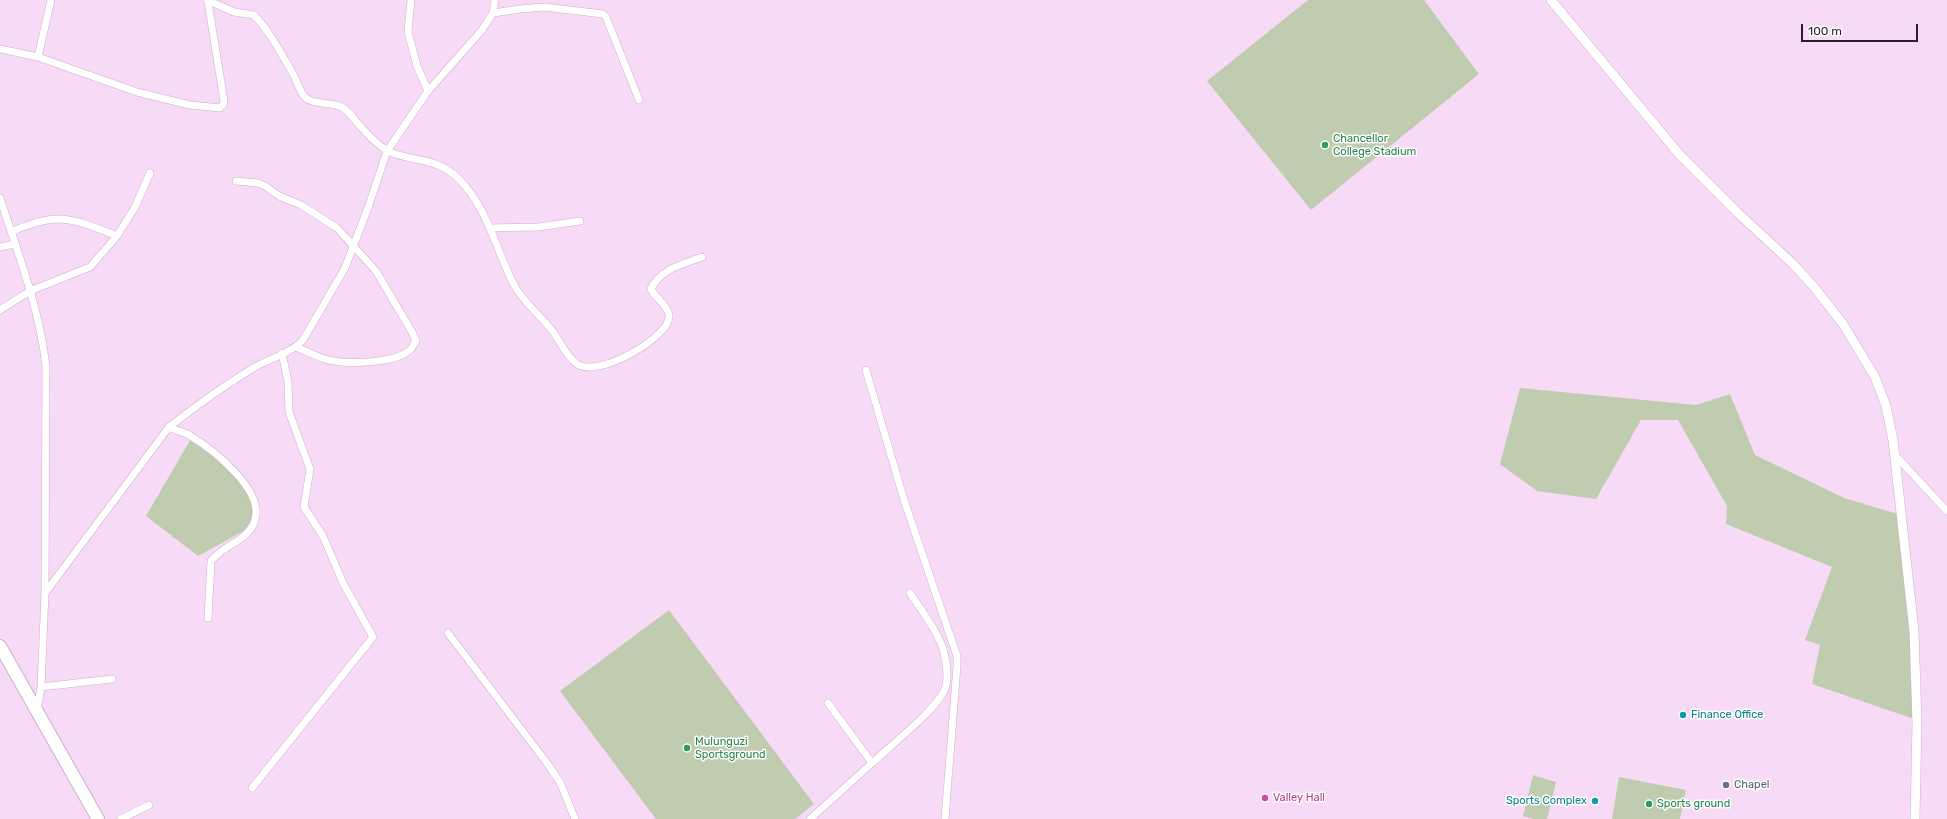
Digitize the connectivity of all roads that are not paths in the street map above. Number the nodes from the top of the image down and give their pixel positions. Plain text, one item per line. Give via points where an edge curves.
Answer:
1 (51, 0) edge
2 (411, 0) edge
3 (495, 0) edge
4 (1551, 0) edge
5 (207, 1) edge
6 (493, 13) junction
7 (0, 49) edge
8 (38, 57) junction
9 (428, 91) junction
10 (639, 100) dead end
11 (387, 151) junction
12 (150, 173) dead end
13 (236, 181) dead end
14 (0, 198) edge
15 (580, 222) dead end
16 (490, 228) junction
17 (11, 232) junction
18 (117, 236) junction
19 (15, 244) junction
20 (354, 246) junction
21 (0, 247) edge
22 (702, 257) dead end
23 (30, 291) junction
24 (0, 310) edge
25 (296, 348) junction
26 (282, 353) junction
27 (866, 370) dead end
28 (169, 428) junction
29 (1895, 455) junction
30 (1947, 511) edge
31 (910, 593) dead end
32 (45, 594) junction
33 (208, 618) dead end
34 (448, 633) dead end
35 (0, 646) edge
36 (112, 679) dead end
37 (41, 687) junction
38 (828, 703) dead end
39 (37, 710) junction
40 (872, 763) junction
41 (252, 788) dead end
42 (149, 805) dead end
43 (98, 819) edge
44 (121, 819) edge
45 (575, 819) edge
46 (810, 819) edge
47 (945, 819) edge
48 (1915, 819) edge

1 - 8 street
2 - 9 street via 408,32 417,66
3 - 6 street
4 - 29 street via 1679,154 1793,264 1843,324 1880,386
5 - 8 street via 224,101 220,108 190,105 137,92
5 - 11 street via 234,12 254,15 271,36 300,92 314,102 344,108 361,128
6 - 9 street via 478,35
6 - 10 street via 544,7 603,14
7 - 8 street
9 - 11 street
11 - 16 street via 429,161 448,169 465,186
11 - 20 street
12 - 18 street via 135,207
13 - 20 street via 258,182 279,196 301,205 336,228
14 - 17 street
15 - 16 street via 538,227
16 - 22 street via 513,284 553,332 570,358 578,365 591,368 626,357 657,334 669,315 653,294 653,284 667,270
17 - 18 street via 48,218 88,225
17 - 19 street
18 - 23 street via 90,267
19 - 21 street
19 - 23 street
20 - 25 street via 321,313
20 - 25 street via 376,271 416,341 411,349 399,356 344,363
23 - 24 street
23 - 32 street via 46,367
25 - 26 street
26 - 28 street via 242,374
26 - 41 street via 288,382 289,412 310,469 304,507 323,536 340,576 373,637
27 - 47 street via 906,507 957,656
28 - 32 street
28 - 33 street via 188,435 237,473 251,493 256,508 253,525 244,535 216,554 211,561
29 - 30 street
29 - 48 street via 1915,641
31 - 40 street via 932,627 943,650 945,687 937,702
32 - 37 street
34 - 45 street via 548,763 560,782
35 - 39 highway
36 - 37 street
37 - 39 street
38 - 40 street
39 - 43 highway
40 - 46 street
42 - 44 street

